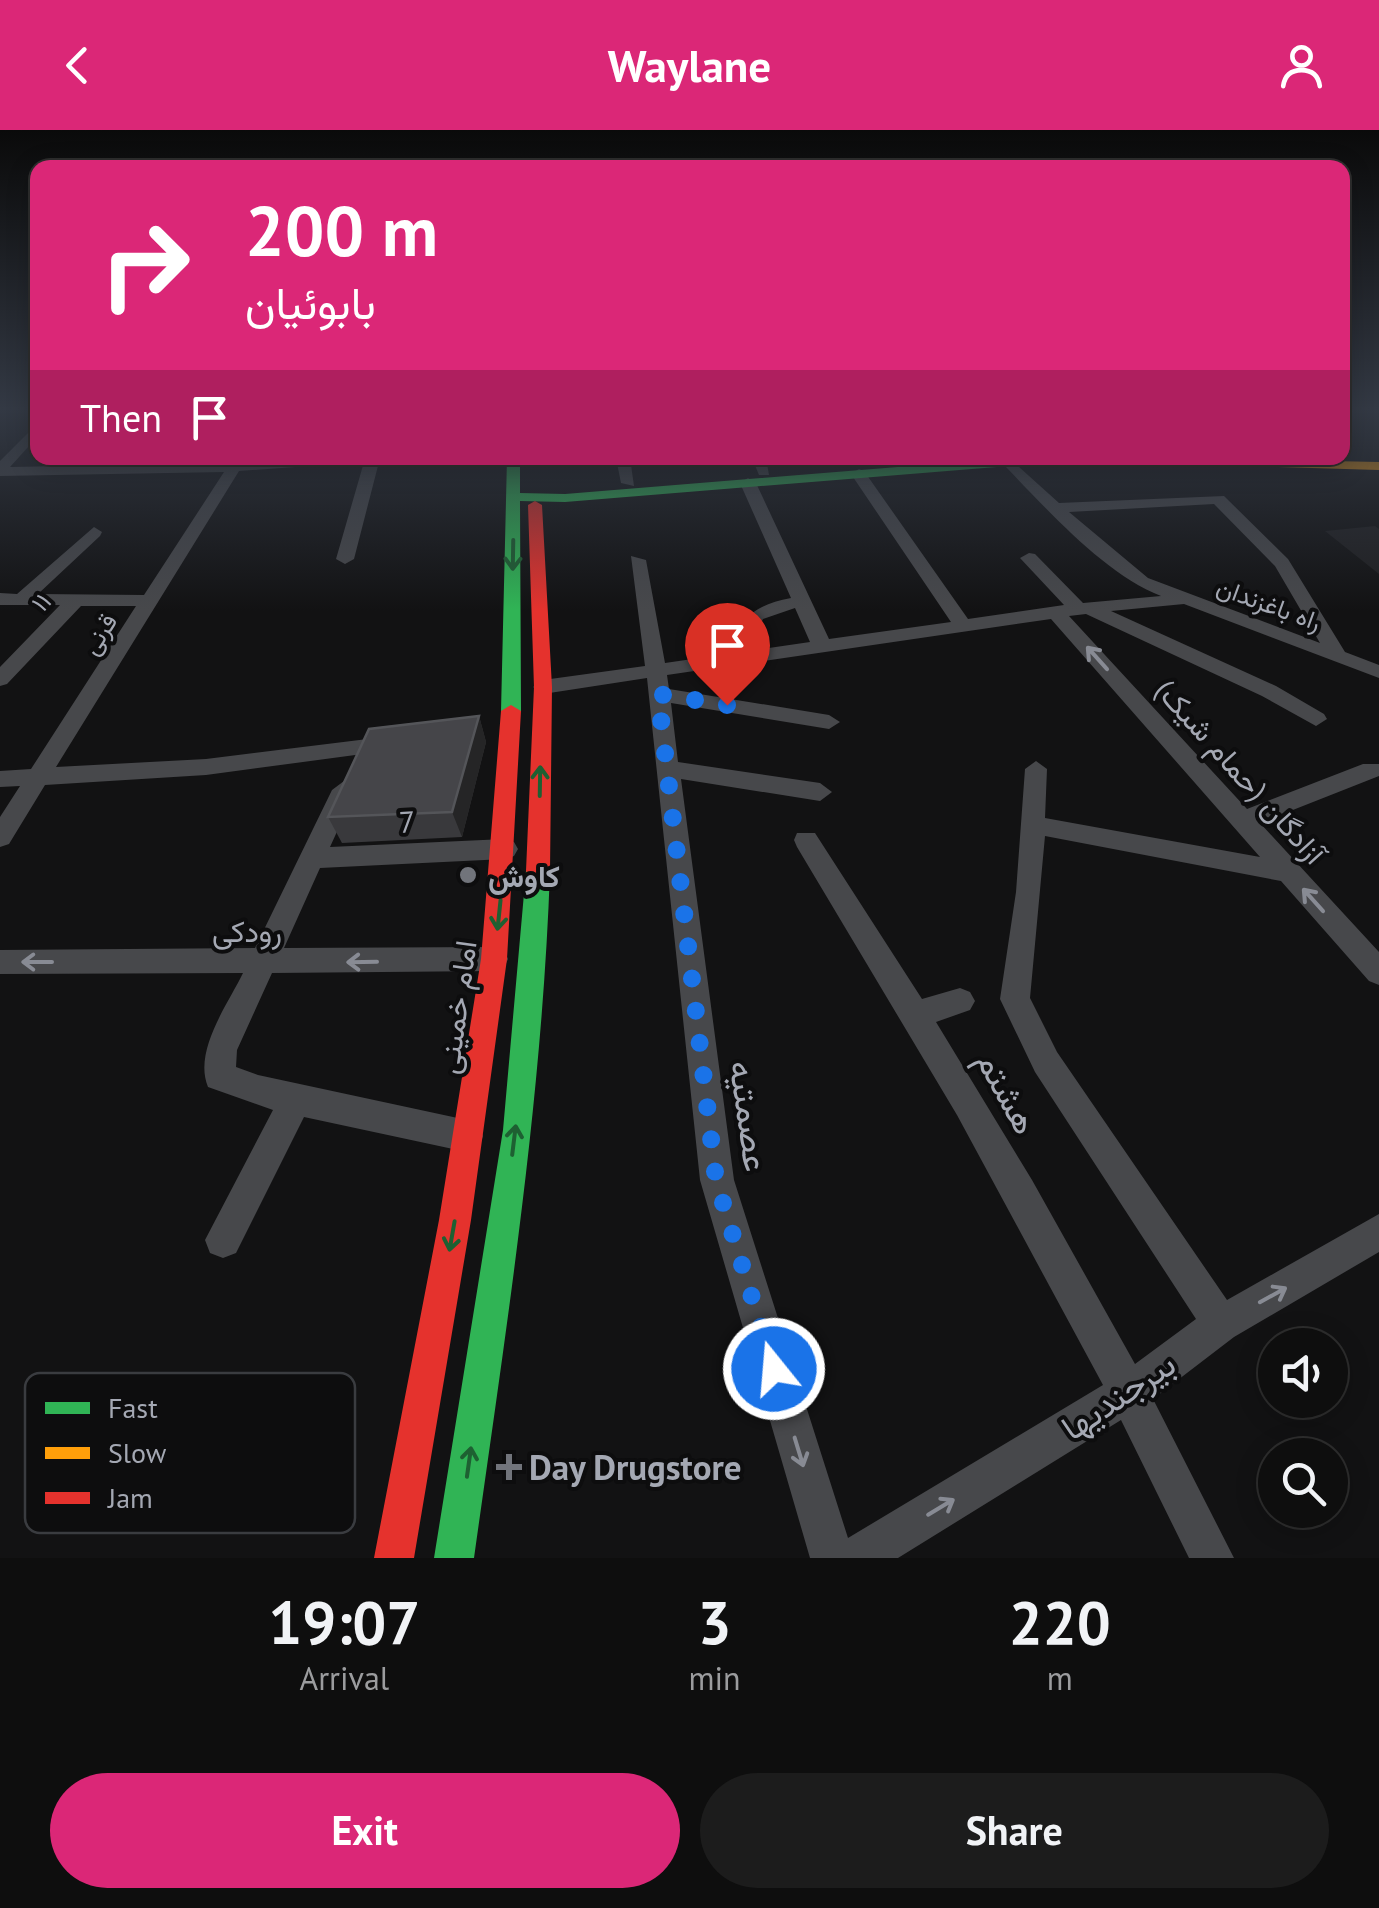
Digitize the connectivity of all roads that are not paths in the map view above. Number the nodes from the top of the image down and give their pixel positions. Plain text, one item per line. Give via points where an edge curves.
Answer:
1 (227, 478) edge
2 (367, 478) edge
3 (519, 478) edge
4 (528, 478) edge
5 (628, 478) edge
6 (686, 478) edge
7 (710, 478) edge
8 (759, 478) edge
9 (862, 478) edge
10 (1025, 478) edge
11 (629, 483) junction
12 (524, 496) junction
13 (1054, 508) junction
14 (94, 532) dead end
15 (1030, 558) dead end
16 (344, 559) dead end
17 (637, 560) dead end
18 (1142, 582) junction
19 (1183, 598) junction
20 (0, 599) edge
21 (22, 599) junction
22 (76, 600) junction
23 (150, 601) junction
24 (802, 601) junction
25 (1132, 604) junction
26 (1074, 610) junction
27 (963, 625) junction
28 (822, 646) junction
29 (1337, 655) junction
30 (736, 658) junction
31 (1379, 672) edge
32 (0, 678) edge
33 (657, 682) junction
34 (543, 687) junction
35 (1316, 720) dead end
36 (829, 722) dead end
37 (511, 727) junction
38 (478, 732) edge
39 (412, 742) edge
40 (362, 749) junction
41 (668, 768) junction
42 (1036, 770) dead end
43 (1371, 770) dead end
44 (38, 778) junction
45 (0, 779) edge
46 (820, 792) dead end
47 (1243, 820) junction
48 (1034, 825) junction
49 (0, 837) edge
50 (806, 840) dead end
51 (505, 849) junction
52 (312, 858) junction
53 (1287, 872) junction
54 (494, 960) junction
55 (0, 962) edge
56 (259, 964) junction
57 (1379, 972) edge
58 (960, 1000) dead end
59 (918, 1014) junction
60 (295, 1100) junction
61 (467, 1136) junction
62 (1379, 1232) edge
63 (224, 1240) dead end
64 (1221, 1324) junction
65 (1130, 1391) junction
66 (394, 1558) edge
67 (454, 1558) edge
68 (832, 1558) edge
69 (858, 1558) edge
70 (1212, 1558) edge

1 - 23 street, قرنی
2 - 16 street
3 - 12 main road, امام خمینی
4 - 12 main road, امام خمینی
5 - 11 street
6 - 11 main road
7 - 12 main road via 565,498
8 - 24 street
9 - 27 street
10 - 13 street, راه باغزندان
11 - 12 main road
12 - 34 main road, امام خمینی
12 -> 37 main road, امام خمینی
13 - 18 street, راه باغزندان
13 - 29 street via 1218,500 1282,563
14 - 21 street
15 - 26 street, آزادگان (حمام شیک)
17 - 33 street, عصمتیه
18 - 19 street, راه باغزندان
18 - 25 street
19 - 25 street
19 - 29 street, راه باغزندان
20 - 21 street
21 - 22 street
22 - 23 street
22 - 32 street, ۱۱
23 - 44 street, قرنی
24 - 28 street
24 - 30 street via 762,608 748,620
25 - 26 street
26 - 27 street
26 - 35 street via 1269,691
47 -> 26 street, آزادگان (حمام شیک)
27 - 28 street
28 - 30 street
29 - 31 street, راه باغزندان
30 - 33 street
33 - 34 street
33 - 36 street
33 - 41 street, عصمتیه
67 -> 34 main road, امام خمینی via 536,958
37 - 38 street
37 - 51 main road, امام خمینی
39 - 40 street
40 - 44 street
40 - 52 street
41 - 46 street
41 -> 68 street, عصمتیه via 716,1180
42 - 48 street
43 - 47 street
44 - 45 street
44 - 49 street, قرنی
47 - 53 street, آزادگان (حمام شیک)
48 - 53 street
48 - 64 street via 1016,999 1046,1062
50 - 59 street, هشتم
51 - 52 street, 7
51 -> 54 main road, امام خمینی
52 - 56 street
57 -> 53 street, آزادگان (حمام شیک)
54 -> 56 street, رودکی
54 - 61 main road, امام خمینی
56 -> 55 street, رودکی
56 - 60 street via 222,1049 220,1076
58 - 59 street
59 - 65 street, هشتم
60 - 61 street
60 - 63 street
61 -> 66 main road, امام خمینی
64 -> 62 street, بیرجندیها
64 - 65 street, بیرجندیها
69 -> 65 street, بیرجندیها
65 - 70 street, هشتم

